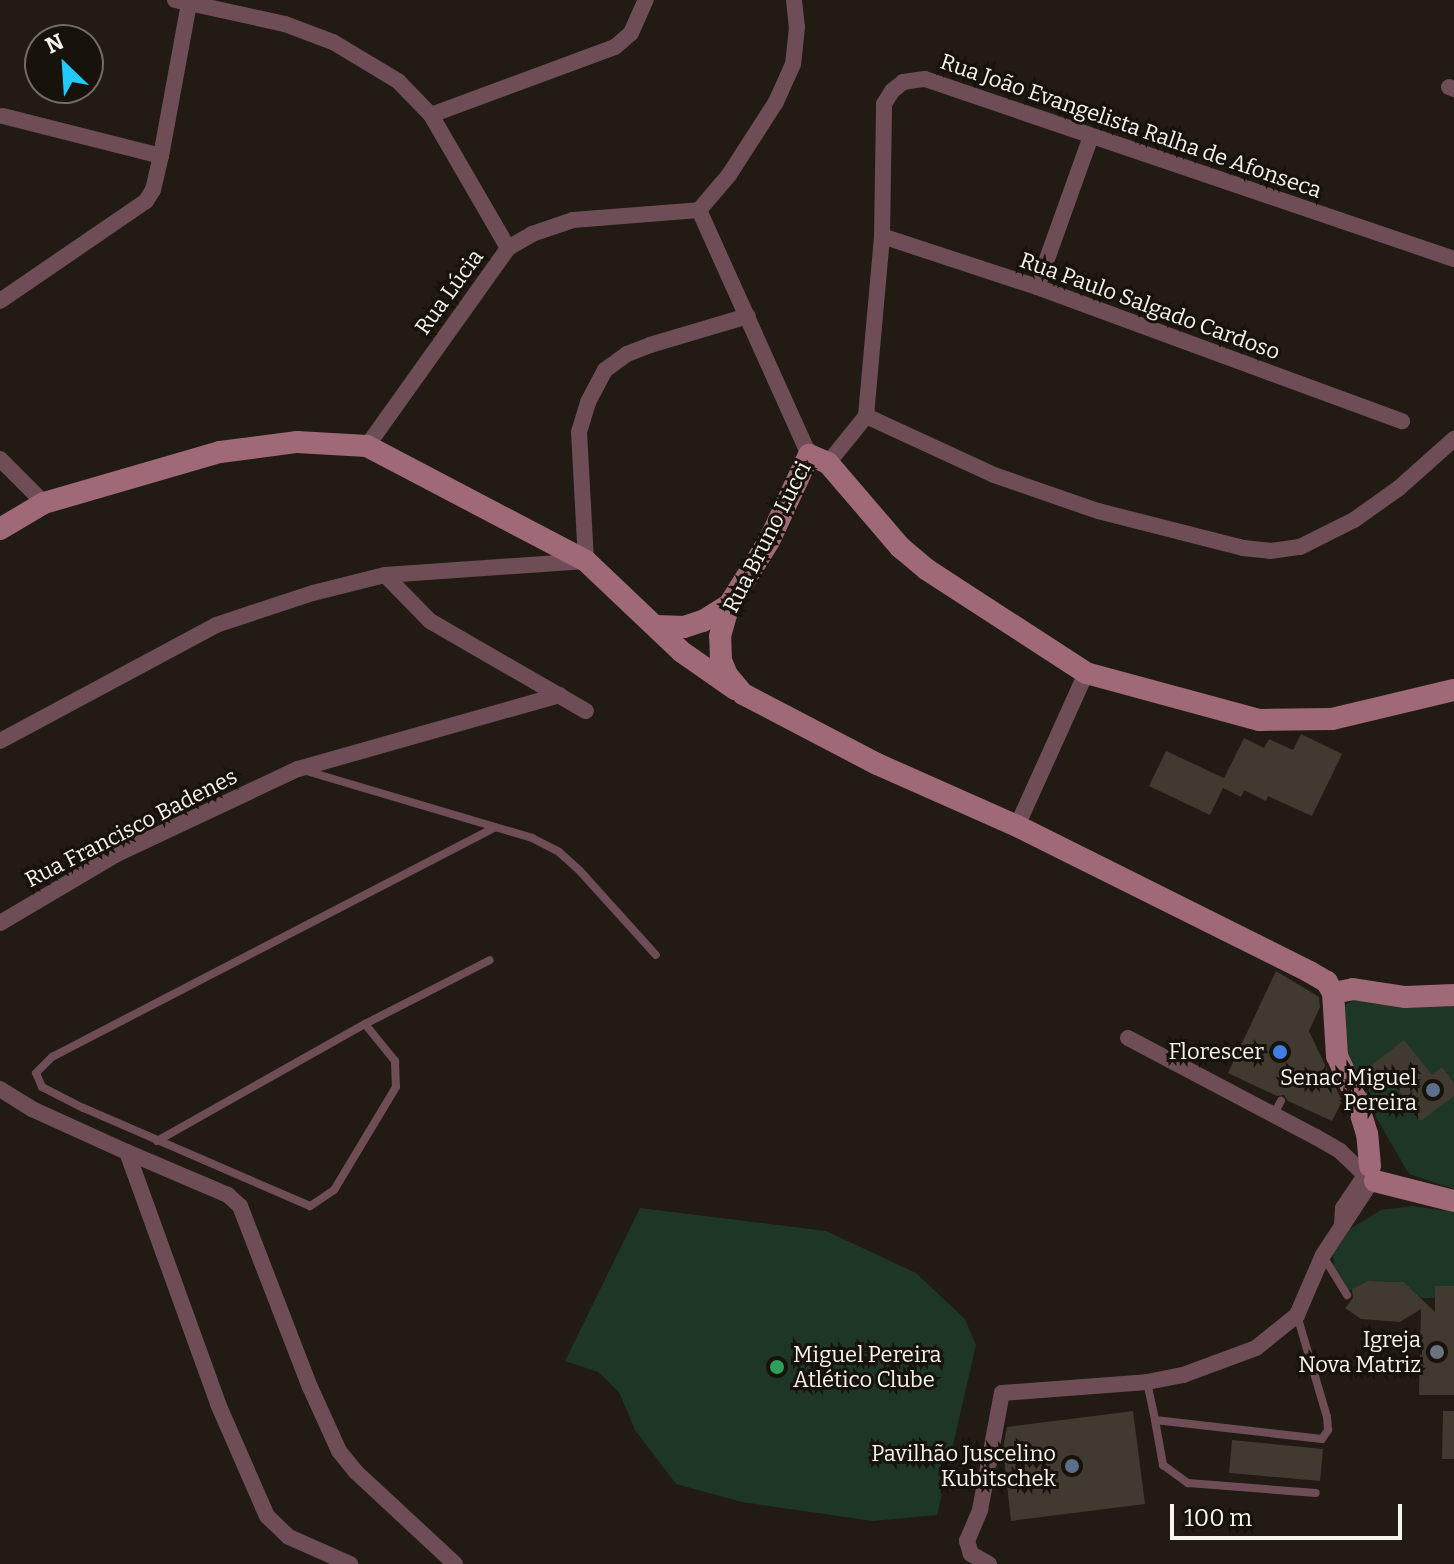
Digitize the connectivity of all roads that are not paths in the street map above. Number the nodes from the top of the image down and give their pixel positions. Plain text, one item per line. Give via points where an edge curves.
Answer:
1 (646, 0) edge
2 (794, 0) edge
3 (182, 2) edge
4 (431, 115) junction
5 (3, 116) dead end
6 (1091, 136) junction
7 (161, 156) junction
8 (699, 210) junction
9 (882, 236) junction
10 (508, 248) junction
11 (1454, 259) edge
12 (1037, 287) junction
13 (0, 301) edge
14 (748, 316) junction
15 (866, 416) junction
16 (1402, 421) dead end
17 (1454, 439) edge
18 (367, 446) junction
19 (0, 459) edge
20 (818, 459) junction
21 (44, 503) junction
22 (0, 529) edge
23 (586, 561) junction
24 (385, 575) junction
25 (729, 605) junction
26 (657, 626) junction
27 (1086, 673) junction
28 (1454, 690) edge
29 (743, 694) junction
30 (560, 695) junction
31 (586, 711) dead end
32 (0, 741) edge
33 (298, 769) junction
34 (1017, 826) junction
35 (495, 827) junction
36 (0, 923) edge
37 (656, 955) dead end
38 (490, 960) dead end
39 (1333, 993) junction
40 (1454, 995) edge
41 (365, 1024) junction
42 (1128, 1038) dead end
43 (0, 1089) edge
44 (157, 1141) junction
45 (127, 1152) junction
46 (1370, 1175) junction
47 (1454, 1194) edge
48 (1454, 1201) edge
49 (1323, 1255) junction
50 (1347, 1295) dead end
51 (1297, 1315) junction
52 (1147, 1382) junction
53 (1155, 1420) junction
54 (1316, 1493) dead end
55 (350, 1564) edge
56 (455, 1564) edge
57 (989, 1564) edge

1 - 4 street via 631,33 615,47
2 - 8 street via 793,64 776,102 729,175
3 - 4 street via 285,24 333,42 398,81
3 - 7 street
4 - 10 street
5 - 7 street
6 - 9 street, Rua João Evangelista Ralha de Afonseca via 925,79 903,82 884,104
6 - 11 street, Rua João Evangelista Ralha de Afonseca
6 - 12 street
7 - 13 street via 153,190 136,210
8 - 10 street, Rua Lúcia via 573,220
8 - 14 street, Rua Bruno Lucci
9 - 12 street, Rua Paulo Salgado Cardoso
9 - 15 street, Rua João Evangelista Ralha de Afonseca
10 - 18 street, Rua Lúcia
12 - 16 street, Rua Paulo Salgado Cardoso
14 - 20 street, Rua Bruno Lucci
14 - 23 street via 650,345 605,370 579,432
15 - 17 street via 994,475 1098,511 1270,551 1300,547 1354,520
15 - 20 street
18 - 21 street via 297,442 220,452
18 - 23 street
19 - 21 street
20 - 25 street, Rua Bruno Lucci
20 - 27 street via 926,569
21 - 22 street
23 - 24 street
23 - 26 street
24 - 30 street via 430,621
24 - 32 street via 216,625
25 - 26 street via 684,627
25 - 29 street, Rua Bruno Lucci via 720,636 721,660
26 - 29 street via 701,668
27 - 28 street via 1259,720 1332,719
27 - 34 street
29 - 34 street, Rua Bruno Lucci via 877,764
30 - 31 street
30 - 33 street, Rua Francisco Badenes
33 - 35 lane
33 - 36 street, Rua Francisco Badenes via 146,839
34 - 39 street, Rua Bruno Lucci via 1323,979
35 - 37 lane via 559,852
35 - 44 lane via 39,1066 42,1087
38 - 41 lane
39 - 40 street via 1353,989 1405,997
39 - 46 street via 1337,1056 1367,1134
41 - 44 lane
41 - 44 lane via 395,1061 396,1087 334,1190 322,1200 298,1204
42 - 46 street via 1278,1108
43 - 45 street
45 - 55 street via 218,1404 267,1516 289,1537
45 - 56 street via 228,1195 240,1206 339,1451
46 - 47 street
46 - 48 street
46 - 49 street via 1343,1208 1342,1226
49 - 50 lane
49 - 51 street
51 - 52 street via 1256,1348 1183,1375
51 - 53 lane via 1327,1417 1322,1439
52 - 53 lane
52 - 57 street via 1005,1391 999,1396 980,1510 967,1541 971,1554
53 - 54 lane via 1163,1465 1175,1478

